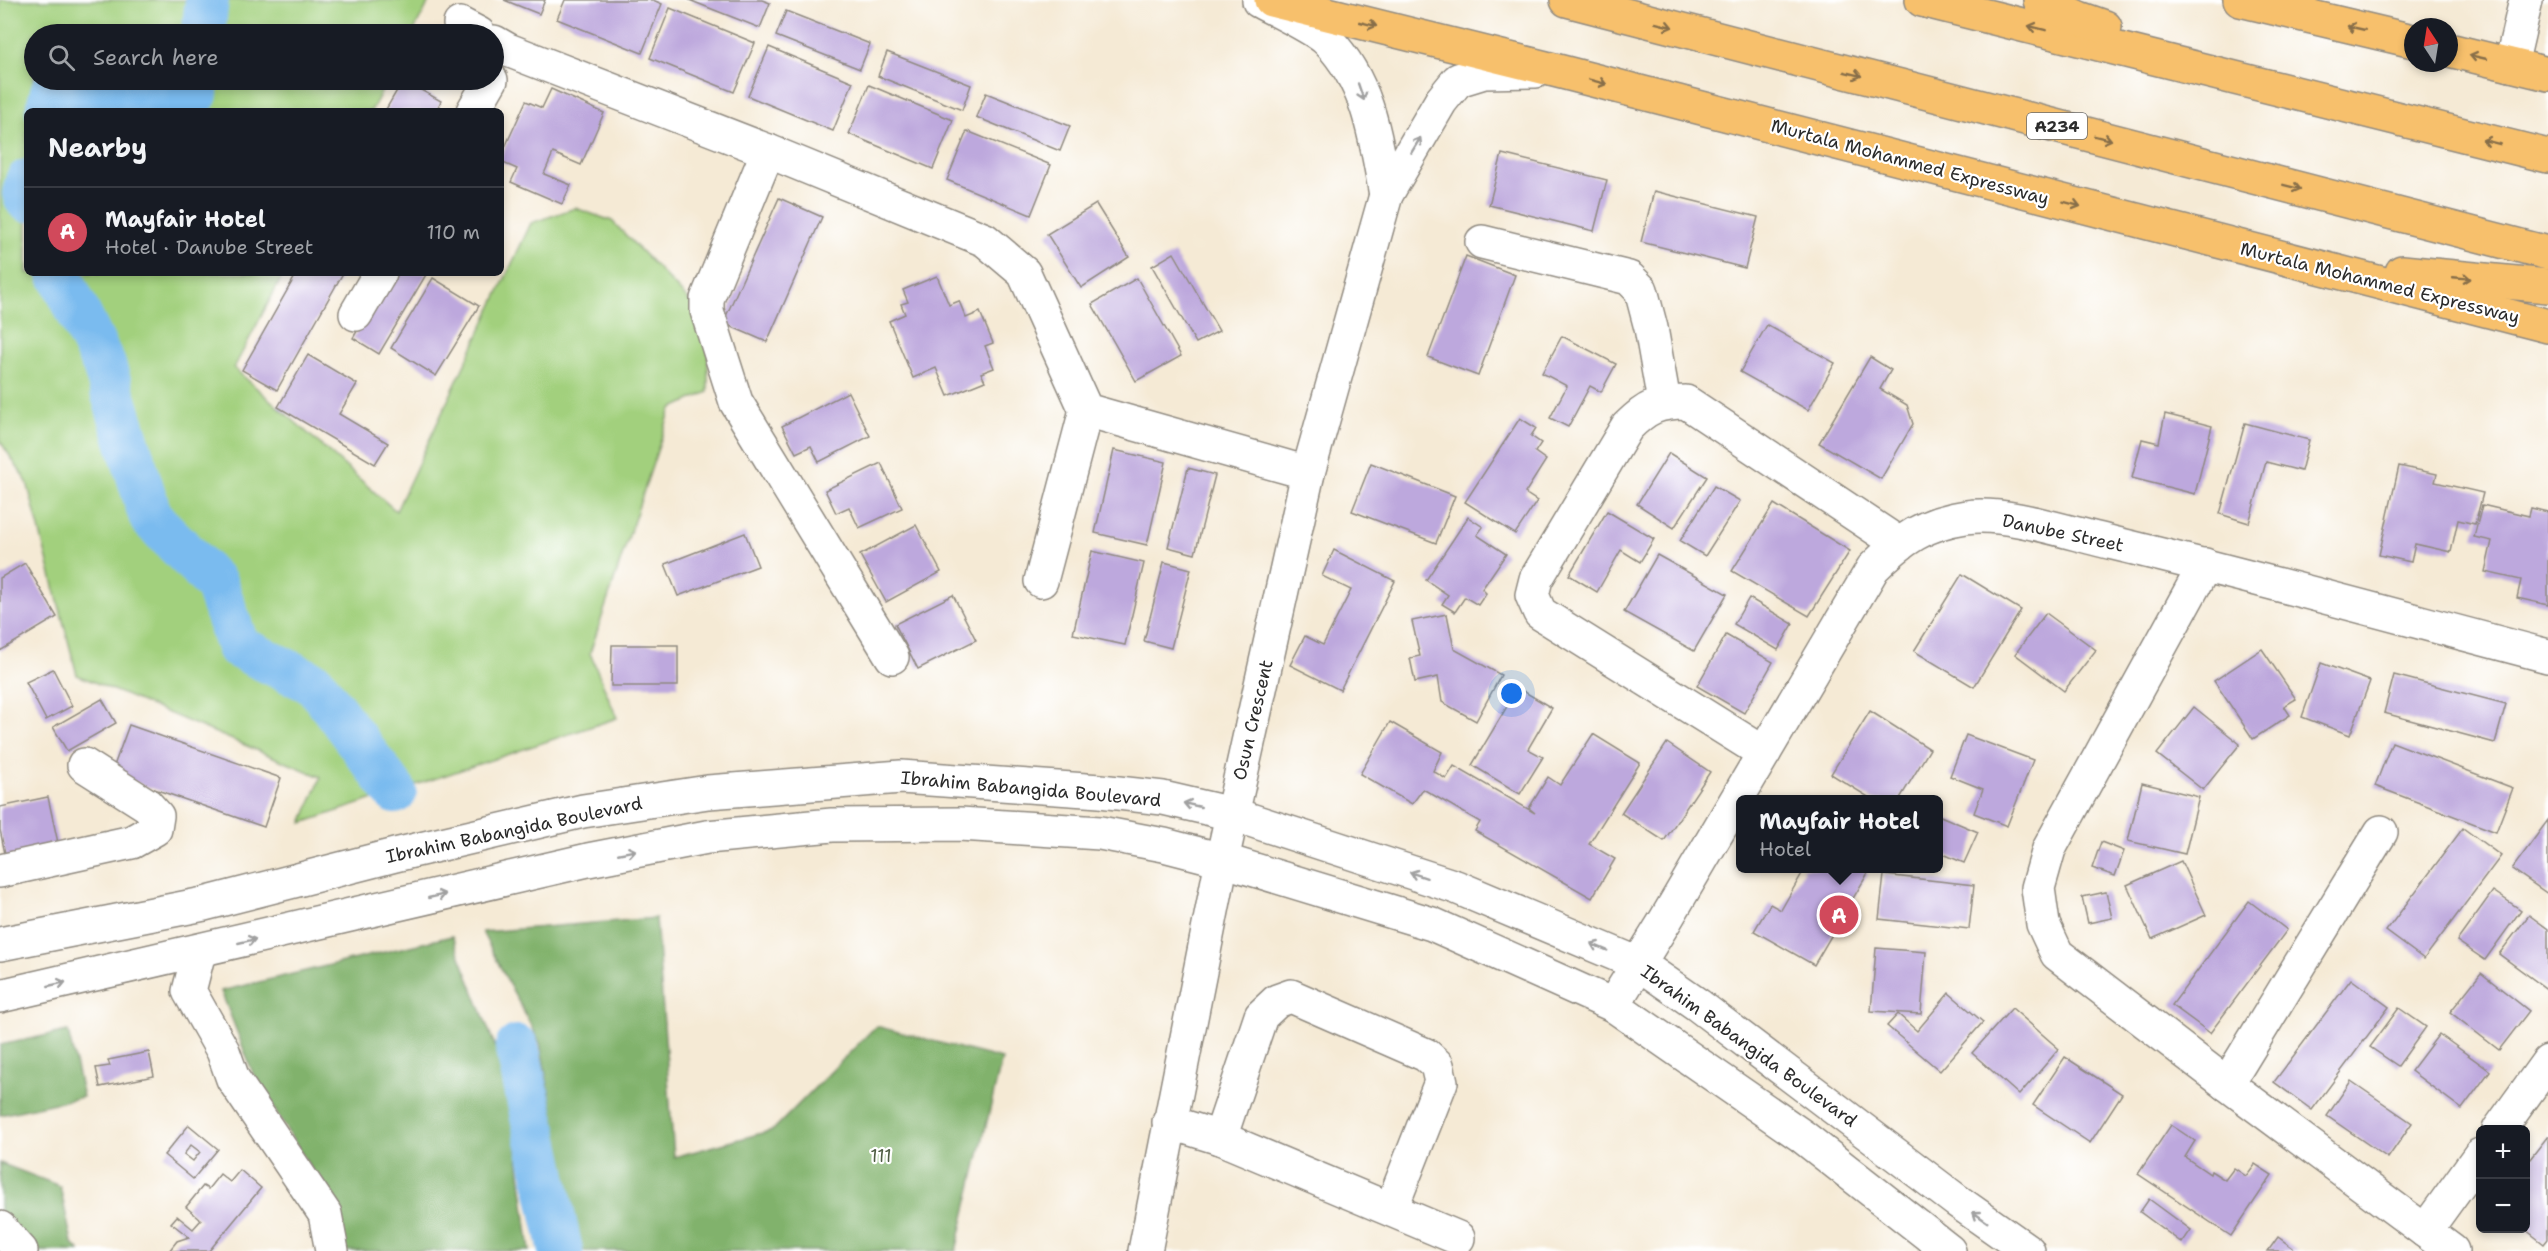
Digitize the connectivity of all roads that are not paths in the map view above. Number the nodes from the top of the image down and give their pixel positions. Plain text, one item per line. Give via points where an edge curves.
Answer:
1 (1257, 0) edge
2 (1271, 0) edge
3 (1567, 0) edge
4 (1922, 0) edge
5 (2040, 0) edge
6 (2240, 0) edge
7 (2526, 0) edge
8 (2404, 39) edge
9 (2458, 52) edge
10 (504, 58) edge
11 (2511, 65) junction
12 (1558, 71) junction
13 (2548, 74) edge
14 (485, 90) edge
15 (475, 108) edge
16 (2361, 108) junction
17 (768, 151) junction
18 (2548, 156) edge
19 (1386, 195) junction
20 (1482, 243) dead end
21 (2548, 253) edge
22 (2299, 263) junction
23 (378, 276) edge
24 (2548, 286) edge
25 (356, 314) dead end
26 (2548, 326) edge
27 (1664, 402) junction
28 (1086, 410) junction
29 (1308, 473) junction
30 (1898, 543) junction
31 (2205, 565) junction
32 (1041, 582) dead end
33 (2548, 656) edge
34 (892, 657) dead end
35 (1764, 753) junction
36 (84, 765) dead end
37 (1739, 795) edge
38 (1736, 800) edge
39 (1232, 814) junction
40 (2381, 832) dead end
41 (1222, 860) junction
42 (0, 871) edge
43 (0, 944) edge
44 (199, 952) junction
45 (1638, 964) junction
46 (0, 996) edge
47 (1613, 1005) junction
48 (2548, 1062) edge
49 (2227, 1084) junction
50 (1169, 1122) junction
51 (2503, 1125) edge
52 (1220, 1138) junction
53 (2476, 1162) edge
54 (1391, 1209) junction
55 (0, 1228) edge
56 (2425, 1231) junction
57 (1458, 1238) dead end
58 (21, 1251) edge
59 (332, 1251) edge
60 (1144, 1251) edge
61 (1949, 1251) edge
62 (2028, 1251) edge
63 (2452, 1251) edge

1 -> 19 street via 1326,39 1356,77 1373,127
2 -> 12 highway, Murtala Mohammed Expressway
3 -> 21 highway, A234
16 -> 4 highway
5 - 16 highway via 2079,18
8 -> 6 highway
7 - 11 street
11 -> 9 highway
10 - 17 street
11 - 13 highway
19 -> 12 street via 1441,101 1458,80 1505,70
12 -> 22 highway, Murtala Mohammed Expressway
14 - 15 street
18 -> 16 highway
17 - 28 street via 985,240 1024,273
17 - 34 street via 707,299 707,311 736,402
19 - 29 street, Osun Crescent
20 - 27 street via 1629,278 1641,290
22 -> 24 highway
22 - 26 highway, Murtala Mohammed Expressway
23 - 25 street
27 - 30 street via 1686,402
27 - 35 street via 1642,411 1627,427 1536,579 1532,595 1540,614
28 - 29 street
28 - 32 street
29 - 39 street, Osun Crescent
30 - 31 street, Danube Street via 1929,526 1967,516 2005,518
30 - 35 street, Danube Street via 1873,568
31 - 33 street, Danube Street
31 - 49 street via 2049,849 2038,888 2043,924 2057,954
35 - 37 street, Danube Street
36 - 42 street via 147,805 157,816 155,829 132,842
38 - 45 street, Danube Street
39 - 41 street, Osun Crescent
39 -> 43 street, Ibrahim Babangida Boulevard via 1163,798 901,777 708,792 584,812 204,903
45 -> 39 street, Ibrahim Babangida Boulevard via 1456,887
40 - 49 street
44 -> 41 street via 588,860 707,837 832,825 960,824 1100,833
41 - 47 street via 1432,924
41 - 50 street, Osun Crescent
46 -> 44 street
44 - 59 street via 189,991 223,1052 233,1079 326,1214
45 - 47 street, Danube Street
62 -> 45 street, Ibrahim Babangida Boulevard
47 - 61 street via 1802,1136
48 - 51 street
49 - 56 street
50 - 52 street
50 - 60 street, Osun Crescent
52 - 54 street
52 - 54 street via 1261,1016 1277,1001 1291,996 1426,1055 1437,1065 1441,1082
53 - 56 street
54 - 57 street
55 - 58 street
56 - 63 street

